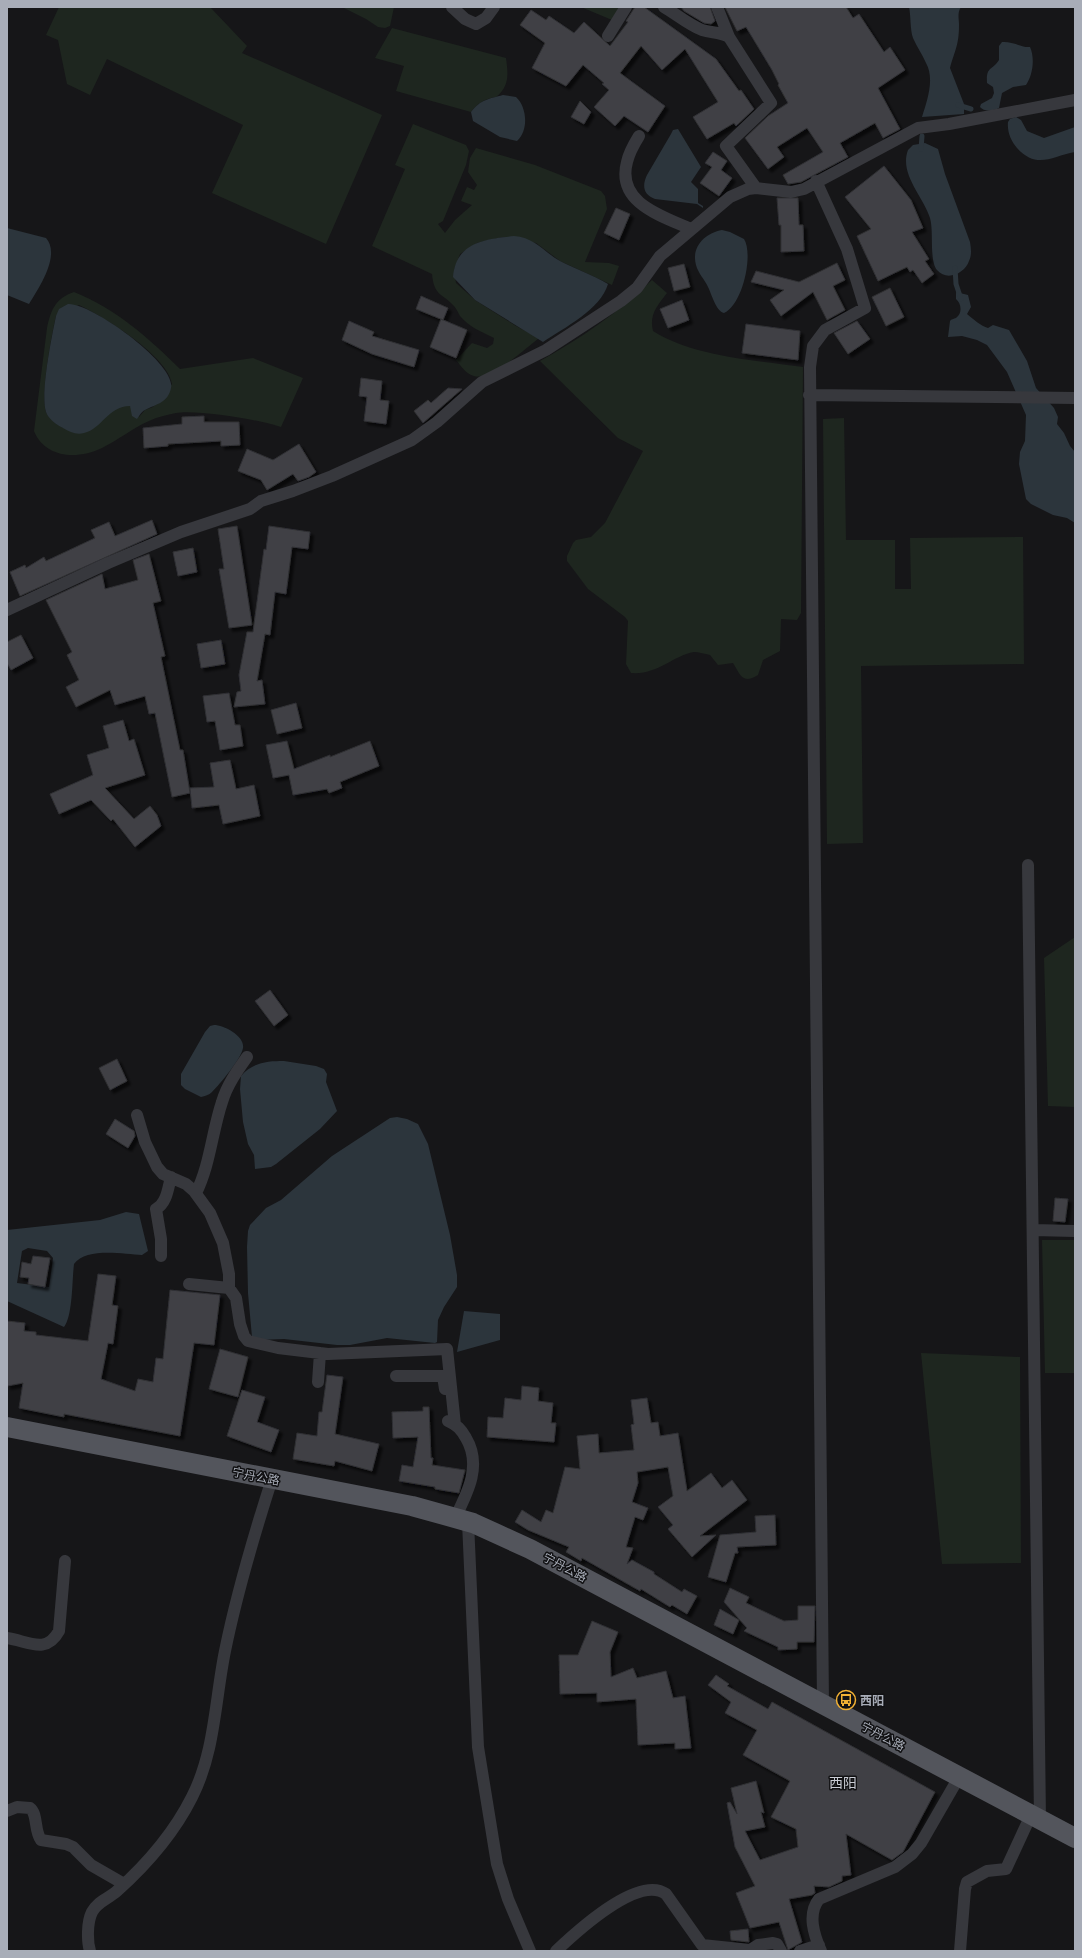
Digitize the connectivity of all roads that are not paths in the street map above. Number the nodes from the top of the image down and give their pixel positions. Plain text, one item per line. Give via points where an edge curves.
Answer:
1 (452, 7) edge
2 (494, 7) edge
3 (626, 7) edge
4 (664, 7) edge
5 (717, 7) edge
6 (608, 36) dead end
7 (729, 37) junction
8 (1075, 100) edge
9 (639, 136) dead end
10 (816, 181) junction
11 (756, 188) junction
12 (691, 229) junction
13 (809, 395) junction
14 (1075, 398) edge
15 (7, 610) edge
16 (1028, 865) dead end
17 (247, 1057) dead end
18 (137, 1115) dead end
19 (171, 1177) junction
20 (196, 1193) junction
21 (1033, 1230) junction
22 (1075, 1231) edge
23 (161, 1256) dead end
24 (189, 1284) dead end
25 (229, 1288) junction
26 (320, 1353) junction
27 (396, 1376) dead end
28 (318, 1382) dead end
29 (455, 1424) junction
30 (7, 1427) edge
31 (272, 1479) junction
32 (462, 1520) junction
33 (65, 1561) dead end
34 (7, 1638) edge
35 (823, 1704) junction
36 (959, 1777) junction
37 (7, 1811) edge
38 (1036, 1817) junction
39 (1075, 1838) edge
40 (124, 1884) junction
41 (820, 1948) edge
42 (90, 1951) edge
43 (530, 1951) edge
44 (556, 1951) edge
45 (781, 1951) edge
46 (800, 1951) edge
47 (960, 1951) edge

1 - 2 street via 465,19 476,24 486,18
3 - 6 street
4 - 7 street via 700,29 720,32
5 - 7 street
7 - 11 street via 771,103 726,146
8 - 10 street via 918,128
9 - 12 street via 627,162 626,180 629,189 642,206
10 - 11 street via 791,192
10 - 13 street via 847,249 865,308 825,330 813,346
11 - 12 street via 730,197
12 - 15 street via 660,256 637,288 621,301 546,350 482,382 437,422 412,440 332,476 261,500 250,509 174,535
13 - 14 street
13 - 35 street
16 - 21 street
17 - 20 street via 233,1076 222,1101 204,1173
18 - 19 street via 152,1157 163,1174
19 - 20 street via 186,1184
19 - 23 street via 163,1204 156,1209
20 - 25 street via 210,1213 223,1243
21 - 22 street
21 - 38 street
24 - 25 street
25 - 26 street via 236,1298 242,1330 248,1341
26 - 28 street
26 - 29 street via 447,1349
27 - 29 street via 444,1376 448,1421
29 - 32 street via 469,1443 474,1466
30 - 31 main road, 宁丹公路
31 - 32 main road, 宁丹公路 via 412,1506
31 - 40 street via 236,1599 208,1754 201,1778 192,1798 166,1839
32 - 35 main road, 宁丹公路 via 530,1549
32 - 43 street via 478,1748 497,1864 508,1899
33 - 34 street via 59,1631 55,1638 40,1646
35 - 36 main road, 宁丹公路
36 - 38 main road, 宁丹公路
36 - 41 street via 912,1854 895,1867 819,1899 813,1911 813,1924
37 - 40 street via 30,1808 34,1814 37,1836 41,1840 73,1847 91,1865
38 - 39 main road, 宁丹公路
38 - 47 street via 1006,1869 987,1871 967,1882
40 - 42 street via 98,1904 91,1913 88,1930
41 - 46 street
44 - 45 street via 576,1931 615,1904 642,1891 653,1889 666,1894 706,1947 750,1950 758,1944 774,1943

